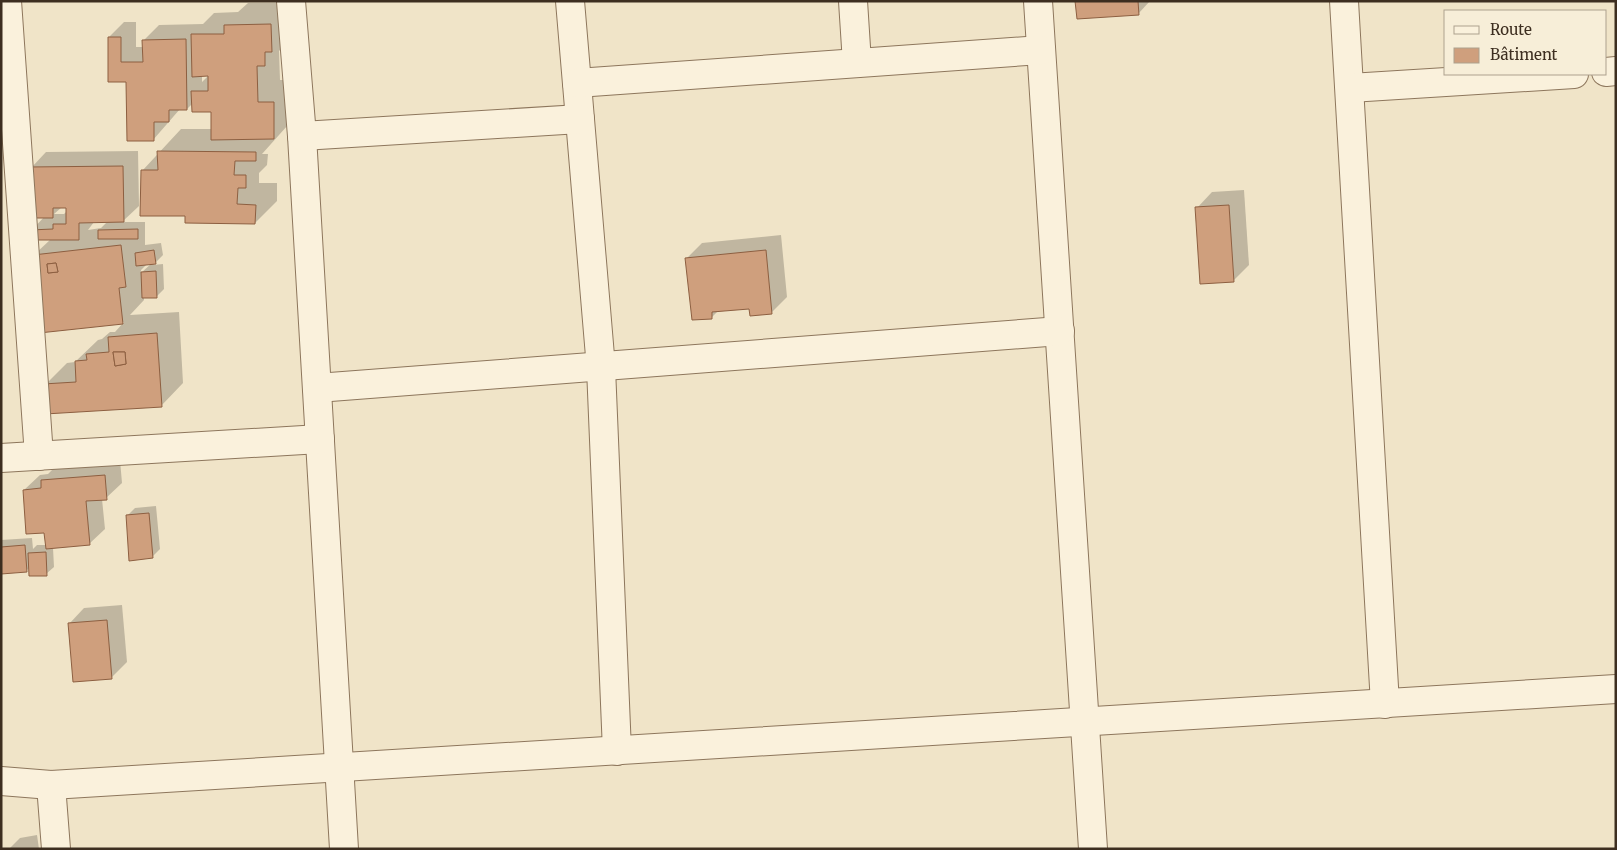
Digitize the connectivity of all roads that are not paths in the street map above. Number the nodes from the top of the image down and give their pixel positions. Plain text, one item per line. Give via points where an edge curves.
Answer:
1 (8, 1) edge
2 (291, 1) edge
3 (570, 1) edge
4 (853, 1) edge
5 (1038, 1) edge
6 (1344, 1) edge
7 (1042, 50) junction
8 (858, 63) junction
9 (1558, 75) edge
10 (577, 83) junction
11 (1350, 88) junction
12 (580, 119) junction
13 (302, 136) junction
14 (1060, 331) junction
15 (601, 368) junction
16 (317, 388) junction
17 (320, 439) junction
18 (39, 456) junction
19 (1, 458) edge
20 (1616, 689) edge
21 (1385, 704) junction
22 (1084, 722) junction
23 (617, 751) junction
24 (340, 768) junction
25 (1, 781) edge
26 (51, 785) junction
27 (56, 849) edge
28 (344, 849) edge
29 (1093, 849) edge

1 - 18 street
2 - 13 street
3 - 10 street
4 - 8 street
5 - 7 street
6 - 11 street
7 - 8 street
7 - 14 street
8 - 10 street
9 - 11 street
10 - 12 street
11 - 21 street
12 - 13 street
12 - 15 street
13 - 16 street
14 - 15 street
14 - 22 street
15 - 16 street
15 - 23 street
16 - 17 street
17 - 18 street
17 - 24 street
18 - 19 street
20 - 21 street
21 - 22 street
22 - 23 street
22 - 29 street
23 - 24 street
24 - 26 street
24 - 28 street
25 - 26 street
26 - 27 street

